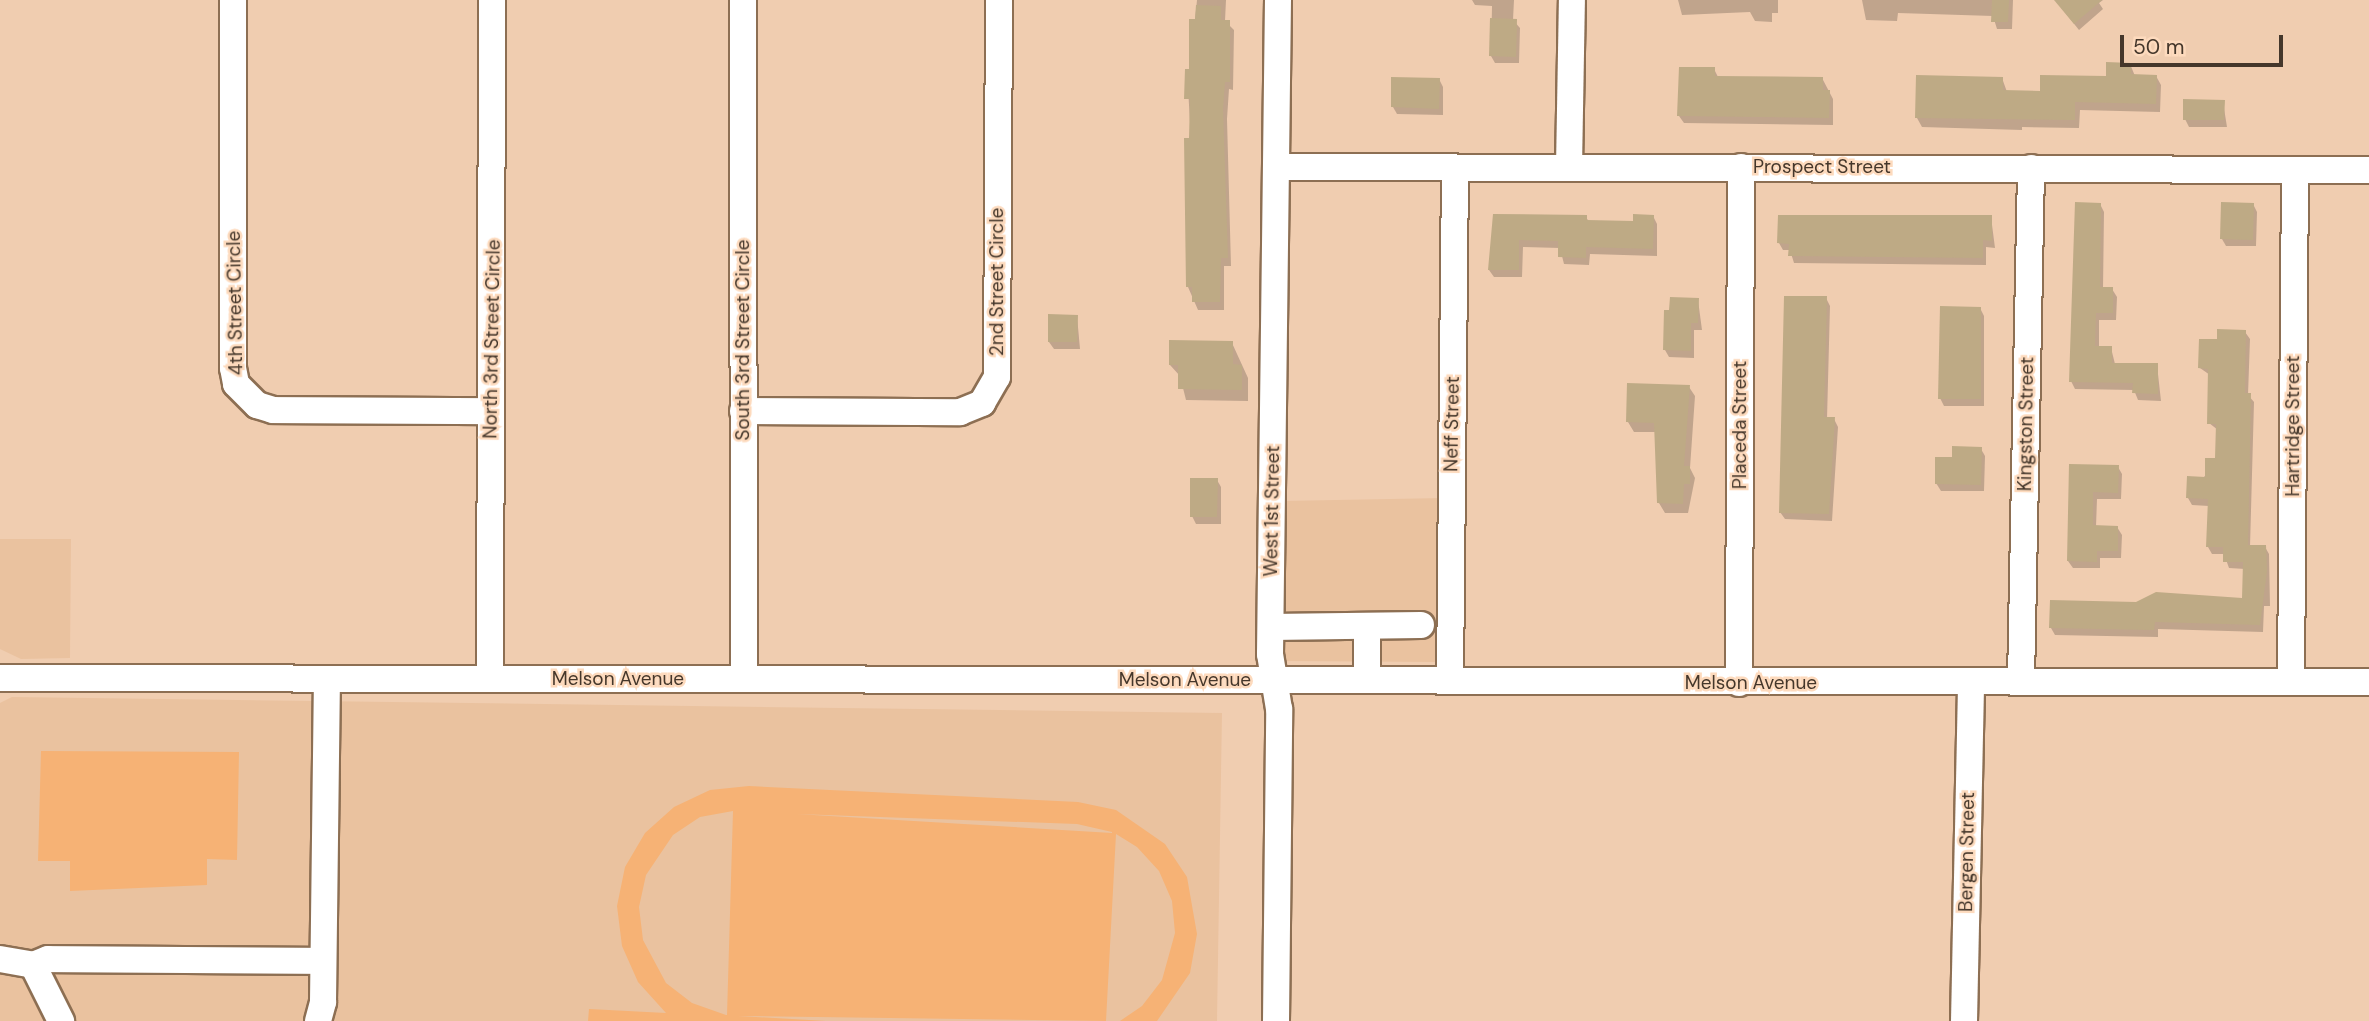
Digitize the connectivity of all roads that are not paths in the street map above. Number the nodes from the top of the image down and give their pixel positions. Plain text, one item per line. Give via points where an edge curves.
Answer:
1 (233, 0) edge
2 (492, 0) edge
3 (743, 0) edge
4 (999, 0) edge
5 (1278, 0) edge
6 (1572, 0) edge
7 (1276, 167) junction
8 (1455, 167) junction
9 (1569, 167) junction
10 (1741, 167) junction
11 (2031, 168) junction
12 (2295, 170) junction
13 (2369, 170) edge
14 (490, 411) junction
15 (743, 411) junction
16 (1421, 625) dead end
17 (1271, 627) junction
18 (1367, 627) junction
19 (0, 678) edge
20 (327, 679) junction
21 (490, 679) junction
22 (744, 679) junction
23 (1367, 679) junction
24 (1275, 680) junction
25 (1450, 680) junction
26 (2021, 681) junction
27 (1971, 682) junction
28 (2291, 682) junction
29 (2369, 682) edge
30 (1739, 683) junction
31 (0, 959) edge
32 (322, 961) junction
33 (33, 965) junction
34 (48, 1009) edge
35 (61, 1021) edge
36 (318, 1021) edge
37 (1276, 1021) edge
38 (1964, 1021) edge

1 - 14 street, 4th Street Circle via 236,384 257,405 272,410
2 - 14 street, North 3rd Street Circle
3 - 15 street, South 3rd Street Circle
4 - 15 street, 2nd Street Circle via 997,377 982,403 960,412
5 - 7 street, West 1st Street
6 - 9 street
7 - 8 street, Prospect Street
7 - 17 street, West 1st Street
8 - 9 street, Prospect Street
8 - 25 street, Neff Street
9 - 10 street, Prospect Street
10 - 11 street, Prospect Street
10 - 30 street, Placeda Street
11 - 12 street, Prospect Street
11 - 26 street, Kingston Street
12 - 13 street, Prospect Street
12 - 28 street, Hartridge Street
14 - 21 street, North 3rd Street Circle
15 - 22 street, South 3rd Street Circle
16 - 18 street
17 - 18 street
17 - 24 street, West 1st Street
18 - 23 street
19 - 20 street, Melson Avenue
20 - 21 street, Melson Avenue
20 - 32 street
21 - 22 street, Melson Avenue
22 - 24 street, Melson Avenue
23 - 24 street, Melson Avenue
23 - 25 street, Melson Avenue
24 - 37 street, West 1st Street via 1279,709
25 - 30 street, Melson Avenue
26 - 27 street, Melson Avenue
26 - 28 street, Melson Avenue
27 - 30 street, Melson Avenue
27 - 38 street, Bergen Street
28 - 29 street, Melson Avenue
31 - 33 street
32 - 33 street via 48,959
32 - 36 street
33 - 34 street
34 - 35 street

